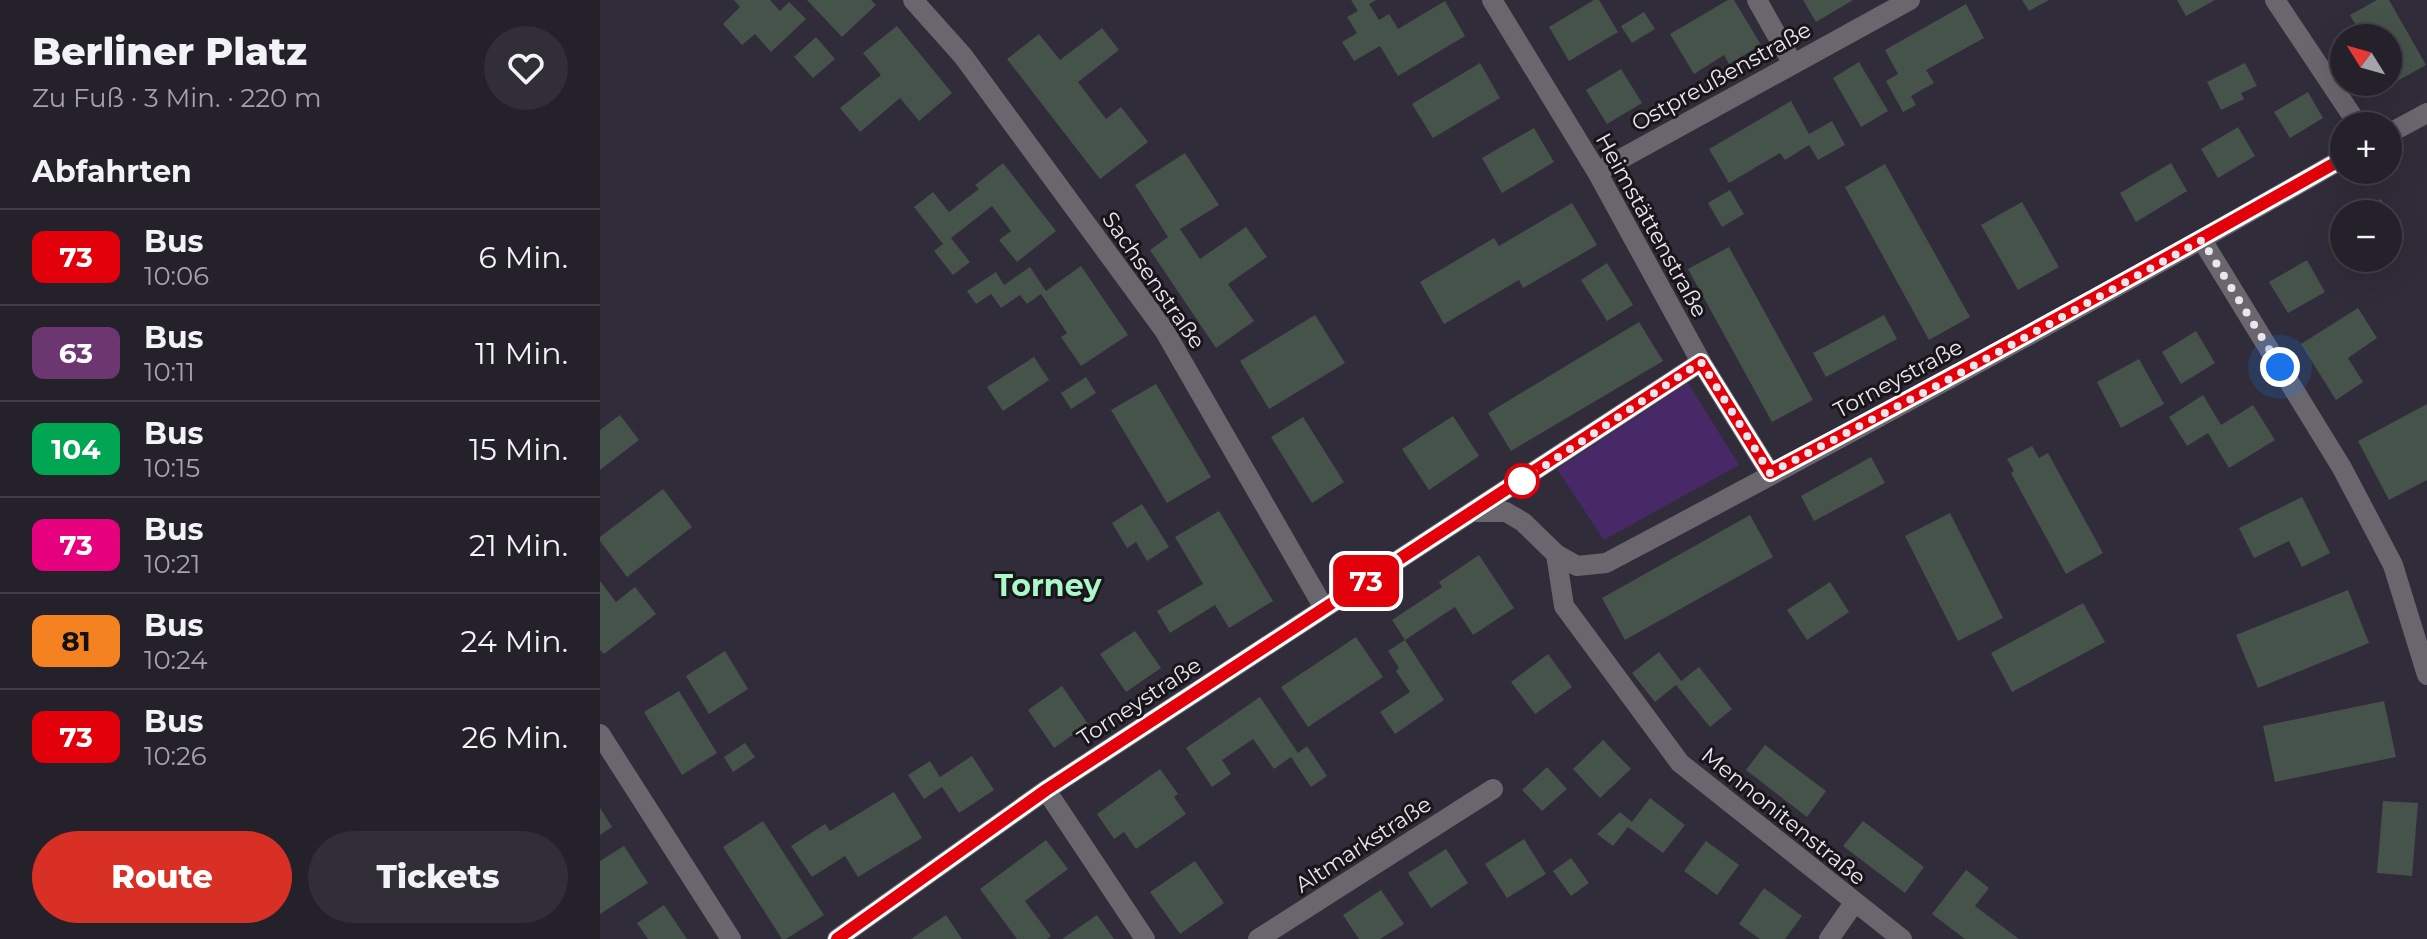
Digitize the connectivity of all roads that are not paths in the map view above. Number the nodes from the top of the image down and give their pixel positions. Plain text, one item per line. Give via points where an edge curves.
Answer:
1 (913, 0) edge
2 (1492, 0) edge
3 (1757, 0) edge
4 (1910, 0) edge
5 (2275, 0) edge
6 (1793, 64) junction
7 (2350, 112) edge
8 (2427, 113) edge
9 (2402, 126) edge
10 (2330, 166) edge
11 (1597, 172) junction
12 (2202, 240) junction
13 (1701, 362) junction
14 (1770, 473) junction
15 (1472, 512) junction
16 (1556, 554) junction
17 (1324, 608) junction
18 (2427, 675) edge
19 (600, 734) edge
20 (1493, 789) dead end
21 (1046, 790) junction
22 (1854, 903) junction
23 (731, 939) edge
24 (837, 939) edge
25 (1145, 939) edge
26 (1258, 939) edge
27 (1829, 939) edge
28 (1902, 939) edge

1 - 17 street, Sachsenstraße via 963,56 1164,330
2 - 11 street, Heimstättenstraße
3 - 6 street
4 - 6 street, Ostpreußenstraße
5 - 7 street
6 - 11 street, Ostpreußenstraße
8 - 9 street
10 - 12 street, Torneystraße
11 - 13 street, Heimstättenstraße
12 - 14 street, Torneystraße
12 - 18 street via 2342,468 2393,565
13 - 14 street, Heimstättenstraße
13 - 15 street, Torneystraße
14 - 16 street, Torneystraße via 1606,563 1577,566
15 - 16 street, Torneystraße via 1506,512
15 - 17 street, Torneystraße
16 - 22 street, Mennonitenstraße via 1564,606 1680,763
17 - 21 street, Torneystraße
19 - 23 street
20 - 26 street, Altmarkstraße
21 - 24 street, Torneystraße
21 - 25 street
22 - 27 street
22 - 28 street, Mennonitenstraße

